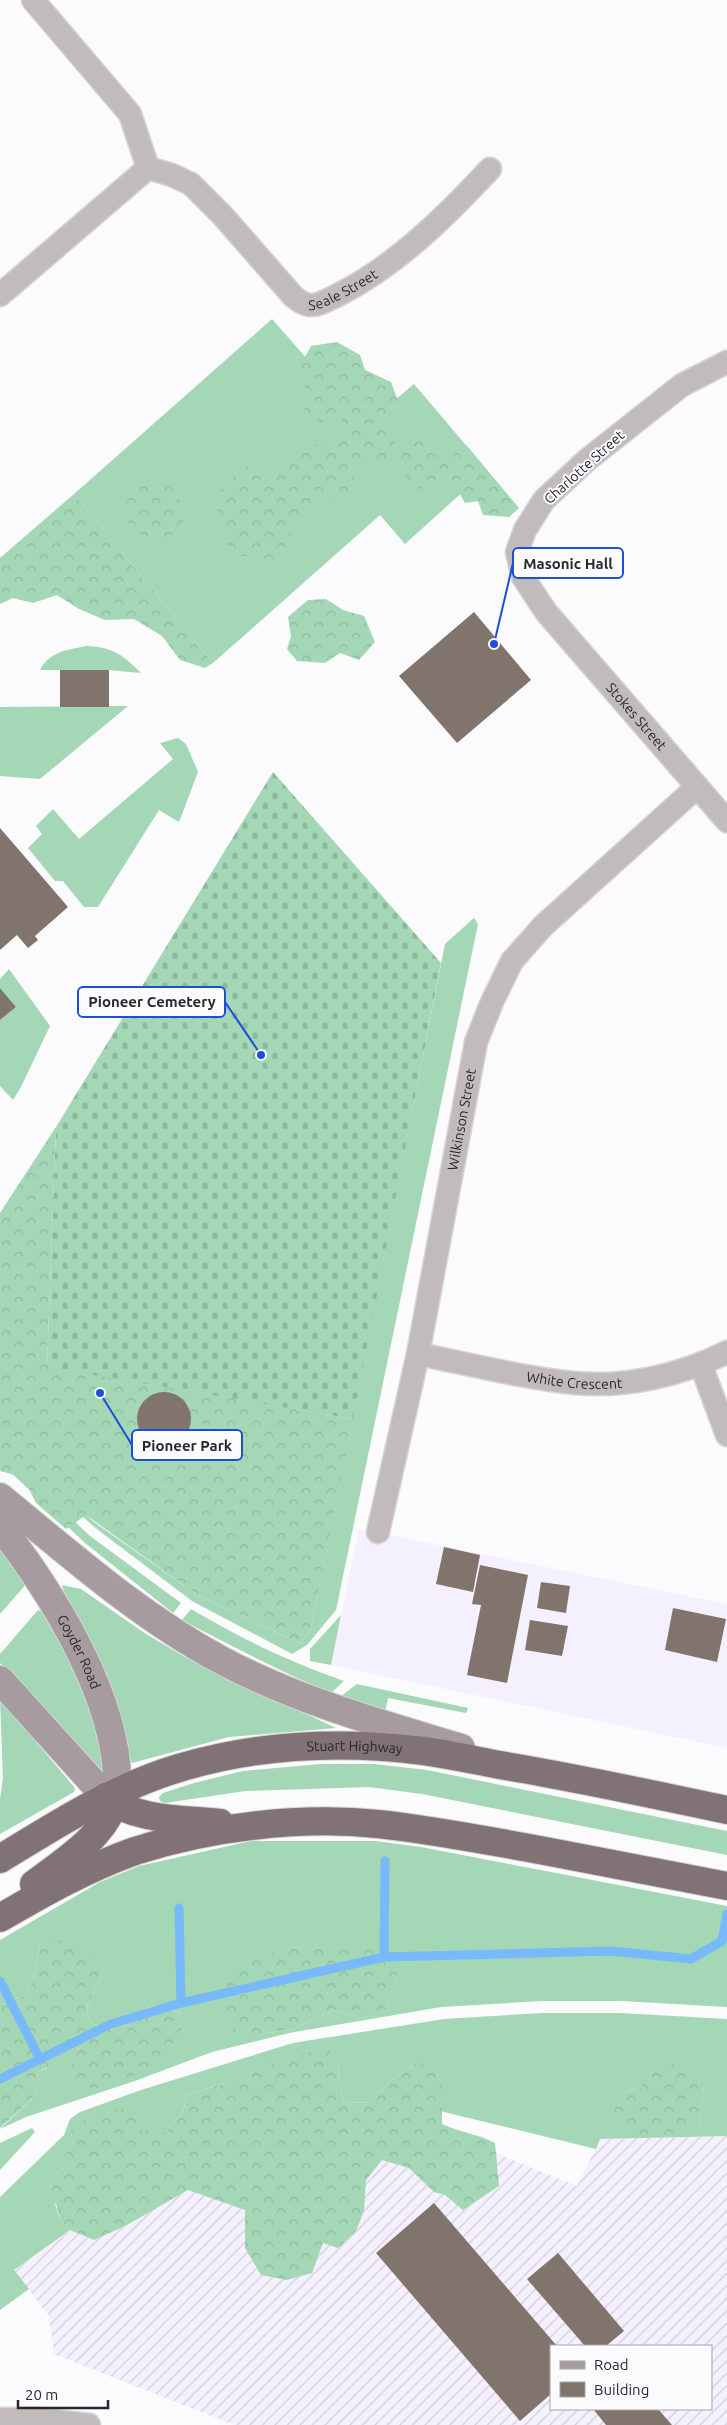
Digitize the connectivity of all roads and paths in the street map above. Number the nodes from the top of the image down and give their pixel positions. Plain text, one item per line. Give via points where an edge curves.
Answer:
1 (33, 0) edge
2 (148, 168) junction
3 (490, 168) dead end
4 (0, 295) edge
5 (727, 362) edge
6 (546, 612) joint
7 (697, 787) junction
8 (727, 821) edge
9 (727, 1352) edge
10 (418, 1354) junction
11 (701, 1365) junction
12 (727, 1435) edge
13 (0, 1497) edge
14 (0, 1526) edge
15 (378, 1532) dead end
16 (0, 1680) edge
17 (536, 1771) junction
18 (112, 1798) junction
19 (727, 1810) edge
20 (248, 1826) junction
21 (0, 1859) edge
22 (727, 1886) edge
23 (0, 1909) edge
24 (0, 1918) edge
25 (0, 2419) edge
26 (89, 2425) edge

1 - 2 street via 130,114
2 - 3 street, Seale Street via 191,184 293,296 309,305 326,301 358,285 408,248
2 - 4 street
5 - 6 street, Charlotte Street via 682,384 587,460 544,500 525,530 517,552 523,577
6 - 7 street, Stokes Street
7 - 8 street, Stokes Street
7 - 10 street, Wilkinson Street via 543,926 512,960 476,1042
9 - 11 street, White Crescent
10 - 11 street, White Crescent via 576,1383 612,1384
10 - 15 street, Wilkinson Street
11 - 12 street
13 - 17 street via 115,1592 219,1659 296,1695
14 - 18 street, Goyder Road via 42,1584 82,1656 110,1732 116,1763
16 - 18 street
17 - 18 highway, Stuart Highway via 424,1751 322,1746 270,1749 179,1768
17 - 19 highway, Stuart Highway
18 - 20 highway via 140,1813
18 - 21 highway, Stuart Highway
18 - 23 highway via 99,1830
20 - 22 highway via 376,1824 498,1842
20 - 24 highway via 134,1852 51,1888
25 - 26 street via 38,2419

